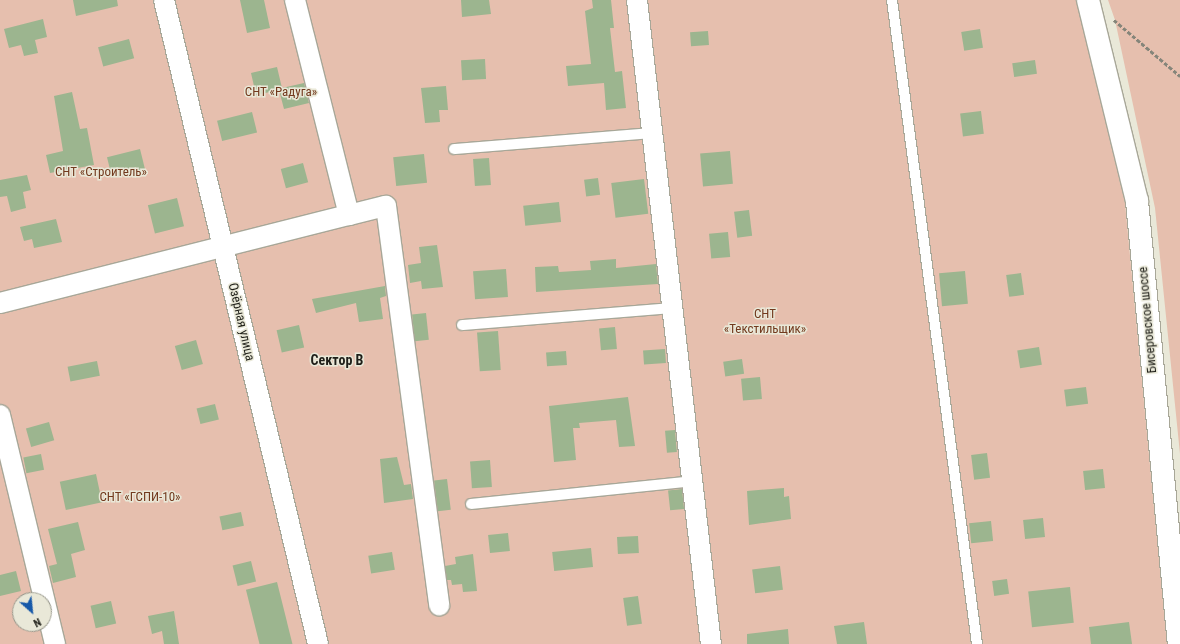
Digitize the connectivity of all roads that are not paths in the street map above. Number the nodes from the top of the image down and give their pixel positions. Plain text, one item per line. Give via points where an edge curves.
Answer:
1 (164, 0) edge
2 (295, 0) edge
3 (637, 0) edge
4 (892, 0) edge
5 (1088, 0) edge
6 (653, 133) junction
7 (454, 149) dead end
8 (349, 215) junction
9 (223, 247) junction
10 (0, 303) edge
11 (673, 308) junction
12 (462, 325) dead end
13 (0, 415) edge
14 (692, 481) junction
15 (471, 504) dead end
16 (439, 605) dead end
17 (55, 644) edge
18 (318, 644) edge
19 (711, 644) edge
20 (977, 644) edge
21 (1179, 644) edge

1 - 9 street, Озёрная улица
2 - 8 street
3 - 6 street
4 - 20 lane
5 - 21 main road, Бисеровское шоссе via 1137,201
6 - 7 lane
6 - 11 street
8 - 9 street
8 - 16 street via 386,206
9 - 10 street
9 - 18 street, Озёрная улица
11 - 12 lane
11 - 14 street
13 - 17 street
14 - 15 lane
14 - 19 street

